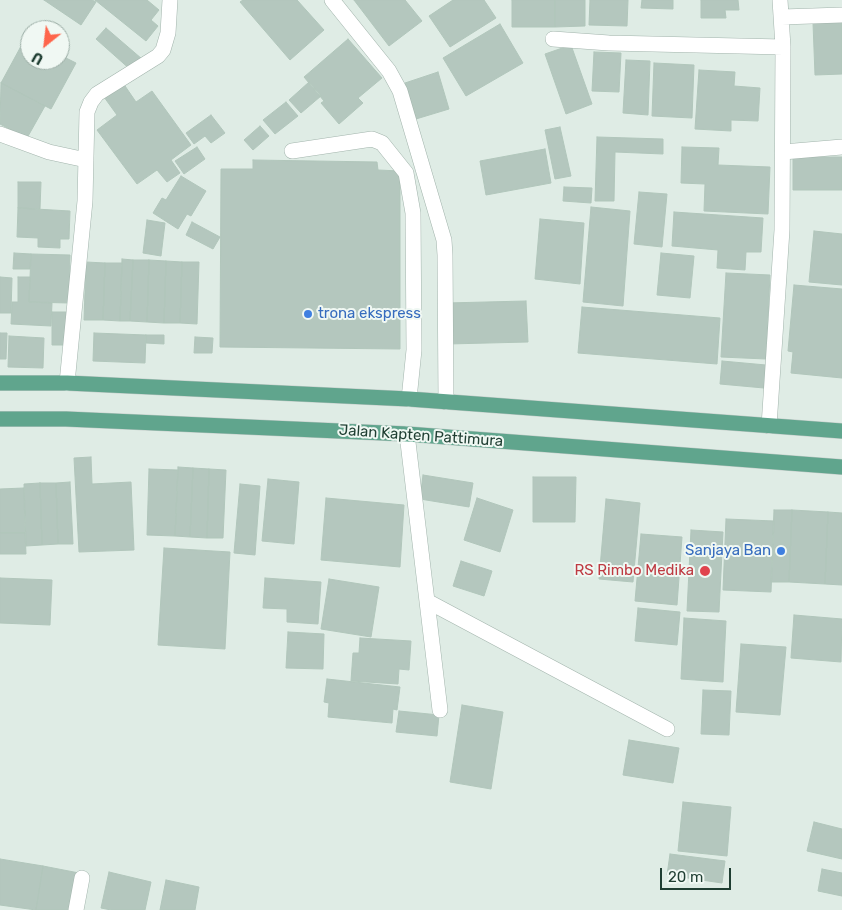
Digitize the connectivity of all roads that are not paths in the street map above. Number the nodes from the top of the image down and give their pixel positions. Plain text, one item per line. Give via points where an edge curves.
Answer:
1 (170, 0) edge
2 (332, 0) edge
3 (780, 0) edge
4 (842, 15) edge
5 (782, 18) junction
6 (553, 39) dead end
7 (783, 47) junction
8 (0, 134) edge
9 (842, 147) edge
10 (292, 151) dead end
11 (784, 152) junction
12 (86, 160) junction
13 (0, 383) edge
14 (66, 383) junction
15 (409, 399) junction
16 (446, 402) junction
17 (0, 419) edge
18 (769, 426) junction
19 (842, 431) edge
20 (407, 434) junction
21 (842, 467) edge
22 (427, 601) junction
23 (440, 710) dead end
24 (667, 729) dead end
25 (82, 878) dead end
26 (76, 910) edge

1 - 12 street via 168,33 163,50 96,94 91,102 87,112
2 - 16 street via 389,71 400,91 444,240
3 - 5 street
4 - 5 street
5 - 7 street
6 - 7 street
7 - 11 street
8 - 12 street via 49,152
9 - 11 street
10 - 15 street via 372,139 382,143 406,173 413,213 414,350
11 - 18 street
12 - 14 street via 85,200
13 - 14 main road
14 - 15 main road
15 - 16 main road
16 - 18 main road
17 - 20 main road, Jalan Kapten Pattimura
18 - 19 main road
20 - 21 main road, Jalan Kapten Pattimura
20 - 22 street
22 - 23 street
22 - 24 street
25 - 26 street

